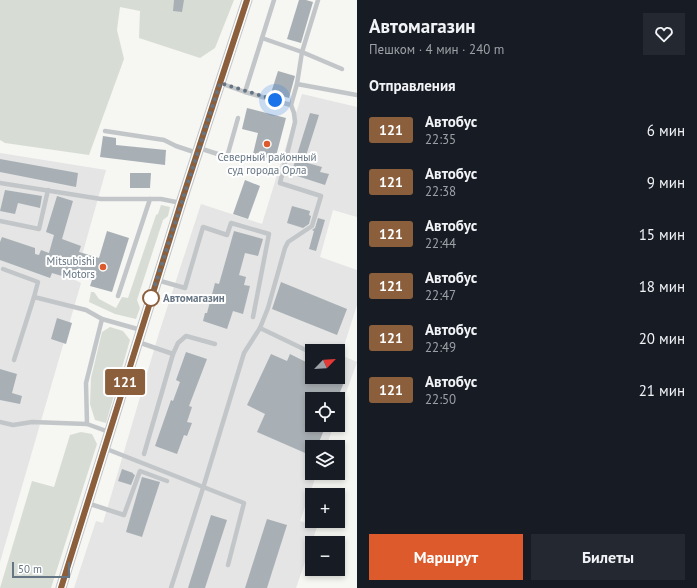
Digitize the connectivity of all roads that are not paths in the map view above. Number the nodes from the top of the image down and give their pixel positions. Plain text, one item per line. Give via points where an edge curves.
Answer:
1 (247, 0) edge
2 (274, 0) edge
3 (318, 0) edge
4 (262, 38) junction
5 (302, 52) junction
6 (342, 69) dead end
7 (220, 83) junction
8 (297, 84) junction
9 (245, 92) junction
10 (357, 96) edge
11 (291, 104) junction
12 (238, 118) dead end
13 (105, 131) dead end
14 (198, 150) junction
15 (0, 183) edge
16 (48, 190) junction
17 (150, 199) junction
18 (181, 203) junction
19 (0, 221) edge
20 (3, 269) dead end
21 (157, 280) junction
22 (118, 296) dead end
23 (34, 297) junction
24 (253, 318) dead end
25 (102, 319) junction
26 (260, 328) junction
27 (141, 330) junction
28 (137, 342) junction
29 (215, 344) dead end
30 (305, 349) edge
31 (173, 354) junction
32 (14, 360) dead end
33 (0, 422) edge
34 (86, 424) junction
35 (109, 432) junction
36 (104, 448) junction
37 (144, 454) dead end
38 (167, 481) dead end
39 (203, 488) junction
40 (87, 503) junction
41 (228, 565) dead end
42 (61, 588) edge
43 (171, 588) edge

1 - 7 street
2 - 4 lane
3 - 5 lane
4 - 5 lane
4 - 9 lane
5 - 6 lane
5 - 8 lane
7 - 9 lane
7 - 14 street
8 - 10 lane
8 - 11 lane
9 - 11 lane
11 - 26 lane via 295,122 280,183 321,196 312,226 288,242 284,248
12 - 14 lane via 227,157
13 - 14 lane via 164,140 176,146
14 - 18 street
15 - 16 lane
16 - 17 lane via 101,200
16 - 19 lane via 39,229
17 - 18 lane
17 - 22 lane
18 - 21 street
20 - 23 lane via 38,282
21 - 24 lane via 185,288 203,227 227,235 230,223 269,234
21 - 27 street
23 - 25 lane via 86,310
23 - 32 lane
25 - 27 lane
25 - 34 lane via 86,383
26 - 30 lane
26 - 39 lane via 244,353
27 - 28 street
28 - 31 lane
28 - 35 street
29 - 31 lane via 186,336 178,343
31 - 37 lane
33 - 34 lane via 13,425 32,422
34 - 35 lane
35 - 36 street
36 - 39 lane
36 - 40 street
38 - 40 lane via 140,471 124,516
39 - 41 lane via 244,503
39 - 43 lane
40 - 42 street

